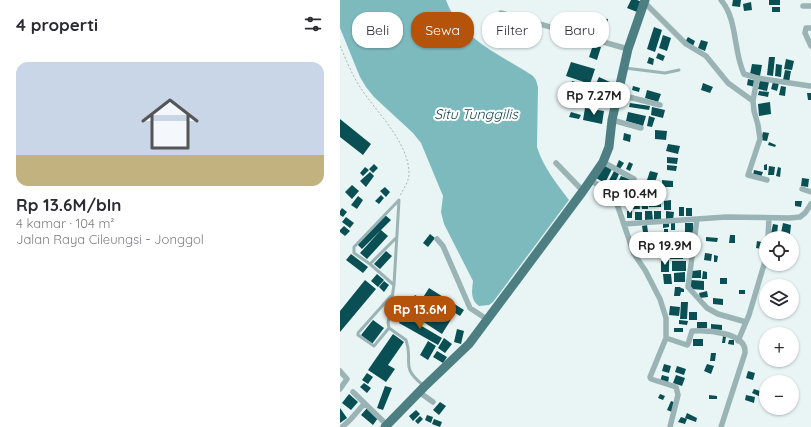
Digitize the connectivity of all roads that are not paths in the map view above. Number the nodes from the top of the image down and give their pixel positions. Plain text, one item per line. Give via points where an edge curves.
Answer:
1 (721, 0) edge
2 (644, 1) edge
3 (803, 6) dead end
4 (811, 6) edge
5 (542, 24) edge
6 (811, 28) edge
7 (811, 46) edge
8 (628, 49) junction
9 (624, 68) junction
10 (679, 70) dead end
11 (757, 78) junction
12 (810, 86) edge
13 (617, 94) junction
14 (753, 101) junction
15 (660, 105) dead end
16 (612, 120) junction
17 (641, 128) dead end
18 (603, 162) junction
19 (556, 163) dead end
20 (634, 178) dead end
21 (591, 180) junction
22 (766, 180) dead end
23 (802, 189) dead end
24 (583, 191) junction
25 (811, 192) edge
26 (811, 204) edge
27 (769, 218) junction
28 (697, 219) junction
29 (624, 224) junction
30 (768, 231) edge
31 (396, 238) junction
32 (437, 239) dead end
33 (370, 264) junction
34 (762, 271) edge
35 (394, 284) junction
36 (391, 296) junction
37 (488, 320) junction
38 (746, 322) junction
39 (389, 328) junction
40 (666, 338) junction
41 (738, 341) junction
42 (340, 371) edge
43 (340, 389) edge
44 (422, 389) junction
45 (353, 392) dead end
46 (433, 402) dead end
47 (364, 404) junction
48 (386, 426) edge
49 (342, 427) edge
50 (670, 427) edge
51 (720, 427) edge

1 - 11 street via 729,14 742,71 747,76
2 - 8 main road
2 - 14 street via 686,44 706,56 728,83
3 - 4 street
5 - 8 street
6 - 7 street via 806,28 805,33
8 - 9 main road
9 - 10 lane via 665,73
9 - 13 main road
11 - 12 street
11 - 14 street
13 - 15 street
13 - 16 main road
14 - 22 street via 760,139 748,175
16 - 17 street
16 - 18 main road via 609,147
18 - 20 street
18 - 21 main road
19 - 24 street
21 - 24 main road
21 - 29 street via 615,198
23 - 25 street
24 - 37 main road
26 - 27 street via 800,217
27 - 28 street
27 - 30 street
28 - 29 street
28 - 38 street via 688,287 707,308
29 - 40 street via 634,254 660,299 666,318
31 - 33 lane
31 - 33 lane via 399,200 354,247 354,253
31 - 35 lane
32 - 37 street via 443,246 470,308
33 - 35 lane
34 - 38 street
35 - 36 lane
36 - 39 lane
36 - 39 lane via 358,335 374,346
37 - 44 main road via 469,344
38 - 41 street
39 - 44 lane via 406,340 410,373
40 - 41 street via 687,345 691,332 694,331 723,333
40 - 50 street via 650,377 676,387 678,391
41 - 51 street via 743,345 745,353
42 - 43 street via 347,380
44 - 46 street
44 - 48 main road
45 - 47 street
47 - 48 street
47 - 49 street

